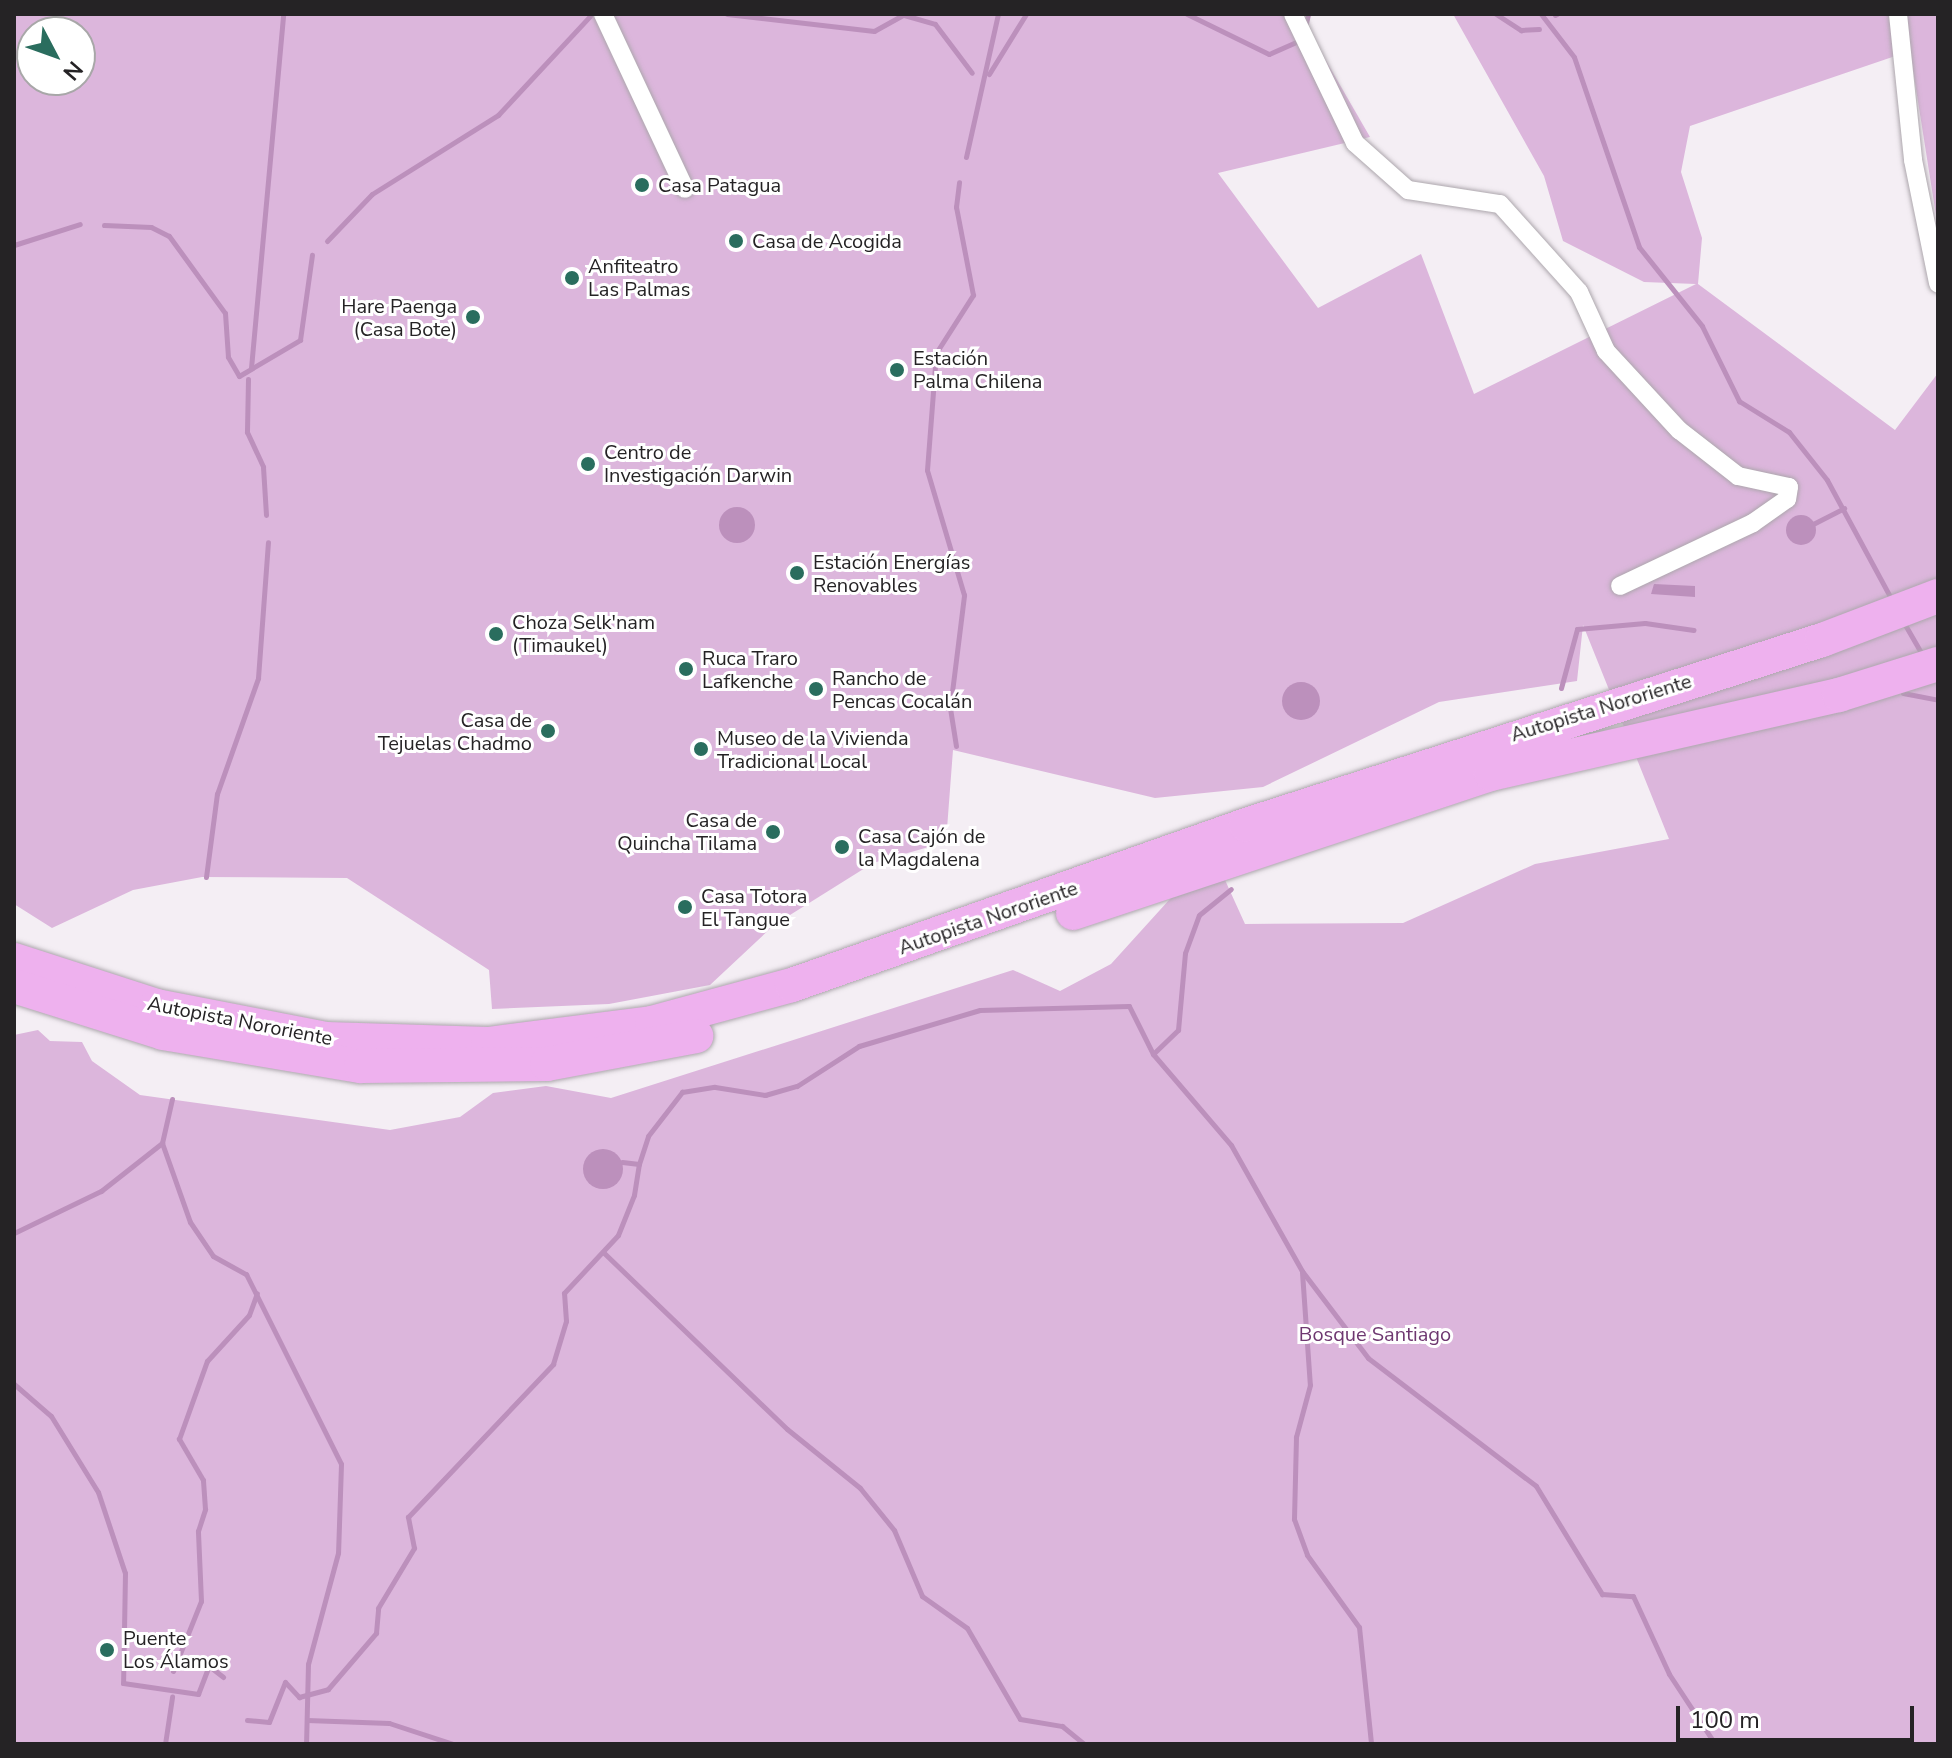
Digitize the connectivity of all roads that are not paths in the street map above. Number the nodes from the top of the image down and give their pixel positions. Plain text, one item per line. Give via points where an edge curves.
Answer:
1 (603, 14) edge
2 (1293, 14) edge
3 (1898, 14) edge
4 (685, 189) dead end
5 (1938, 283) edge
6 (1620, 586) dead end
7 (1938, 596) edge
8 (1938, 664) edge
9 (14, 960) edge
10 (14, 986) edge

1 - 4 street
2 - 6 street via 1355,143 1408,190 1500,204 1579,292 1606,351 1679,430 1738,476 1789,487 1787,499 1753,523
3 - 5 street via 1913,160
7 - 9 highway, Autopista Nororiente via 1455,754 792,985 605,1032 449,1046 326,1039 156,1006
8 - 10 highway, Autopista Nororiente via 1802,703 1461,783 814,1001 626,1053 469,1070 326,1063 163,1033

